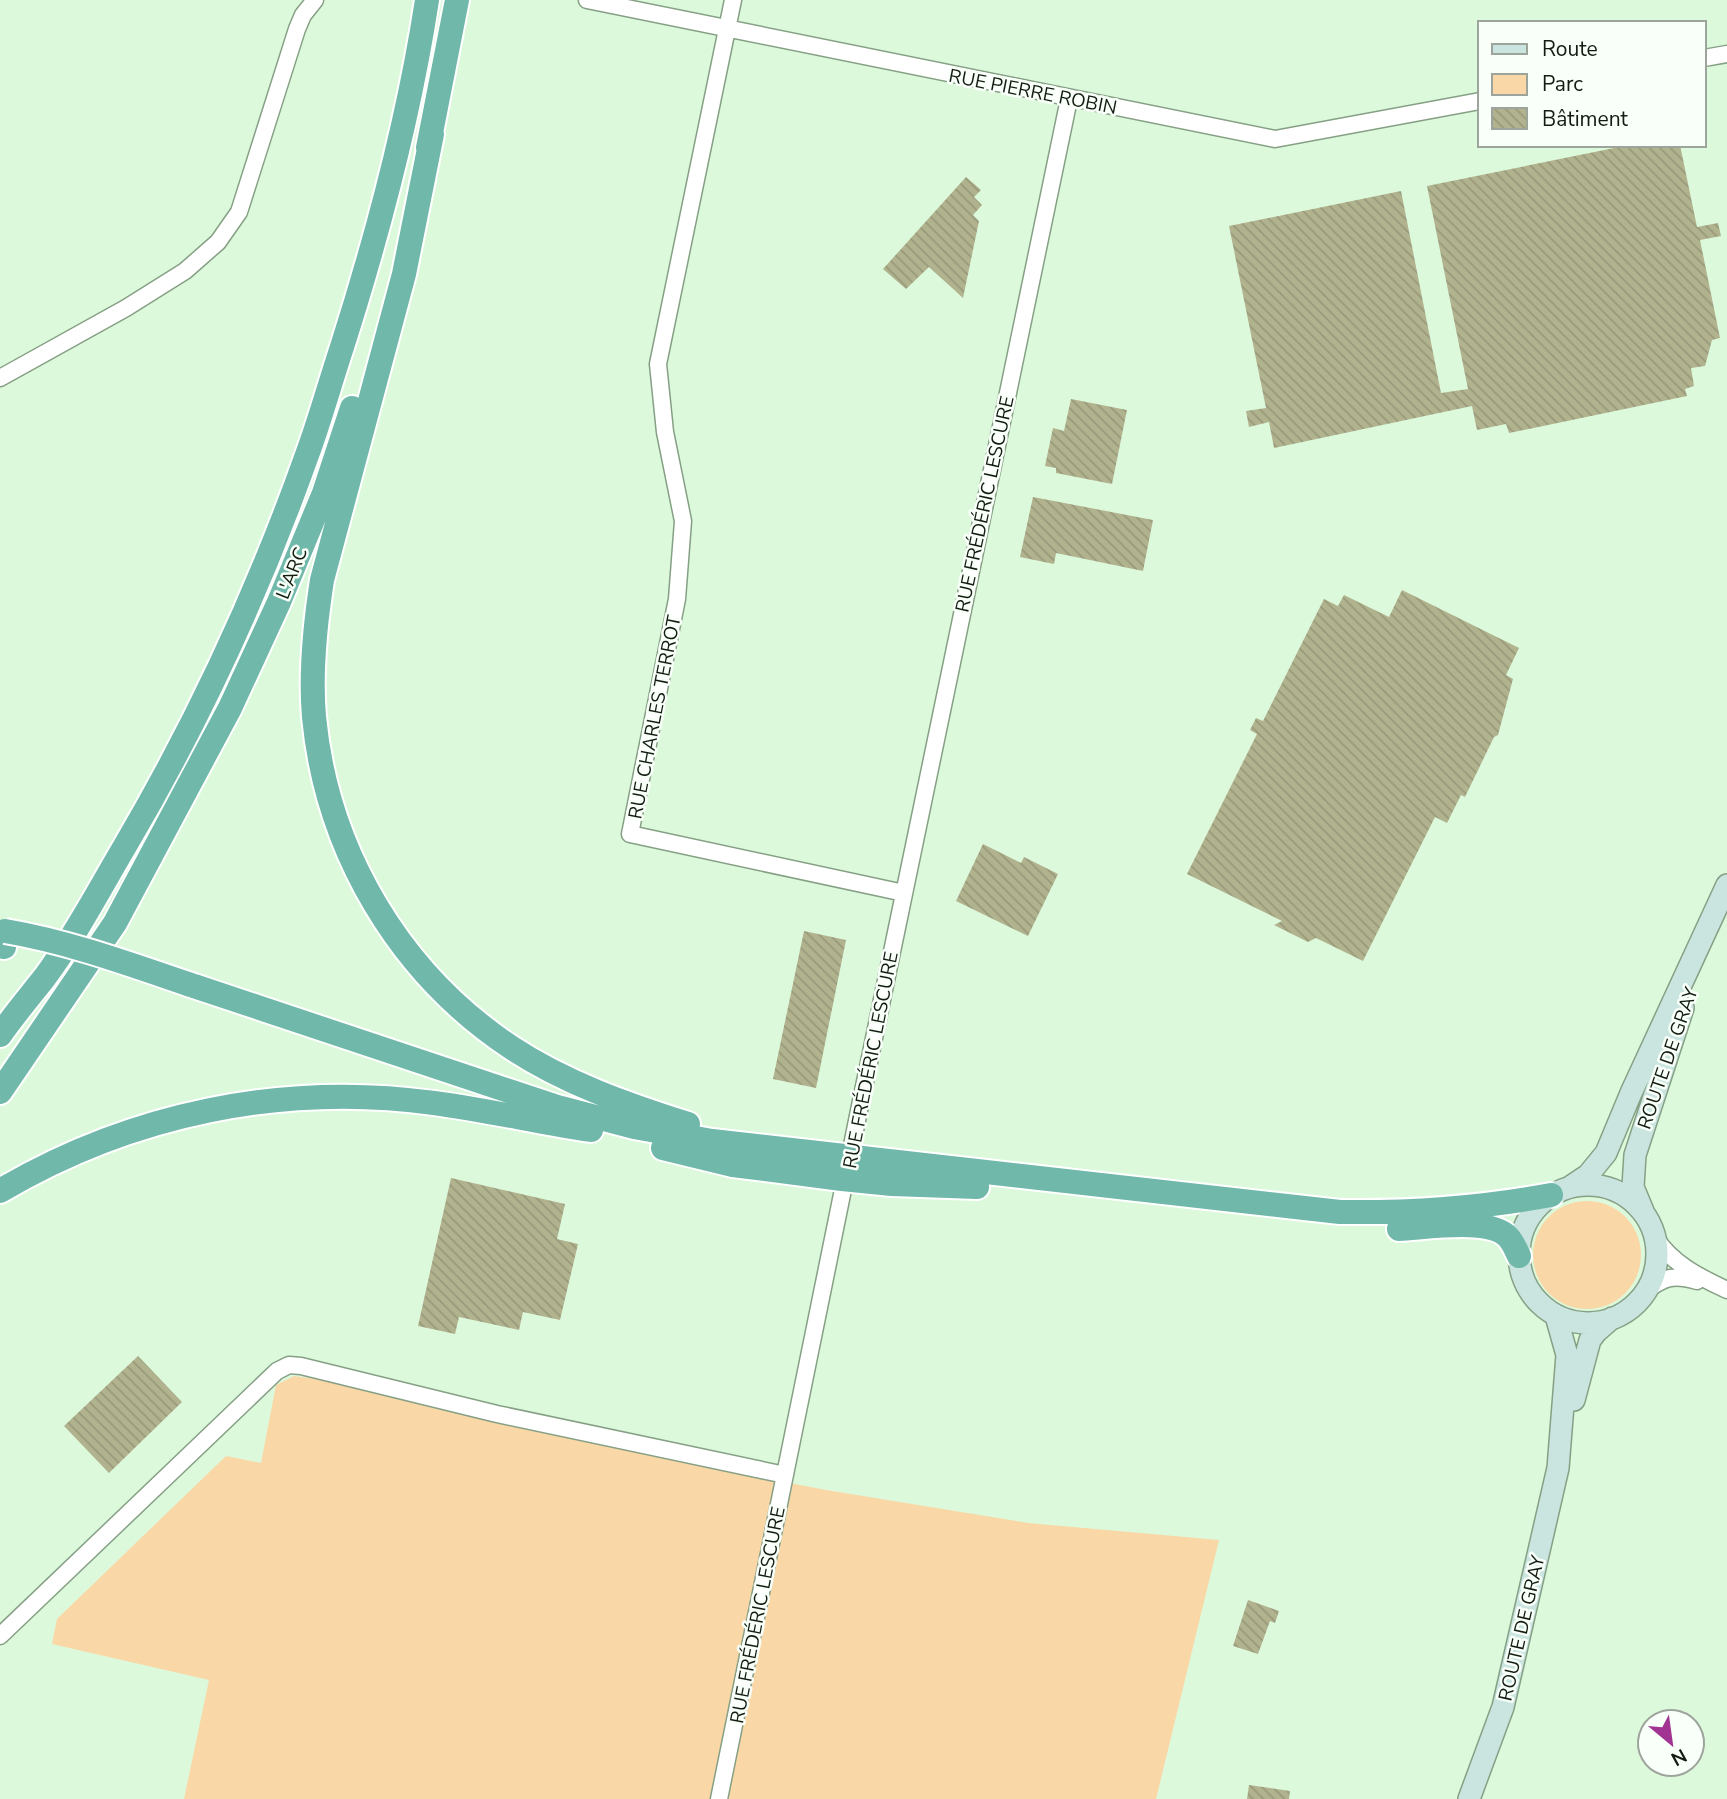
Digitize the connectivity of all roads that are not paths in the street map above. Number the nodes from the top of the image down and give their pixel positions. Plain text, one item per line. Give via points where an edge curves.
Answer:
1 (315, 0) edge
2 (427, 0) edge
3 (457, 0) edge
4 (587, 0) edge
5 (733, 0) edge
6 (728, 29) junction
7 (1727, 54) edge
8 (1706, 58) edge
9 (1069, 99) junction
10 (1478, 101) edge
11 (432, 134) junction
12 (0, 378) edge
13 (904, 893) junction
14 (1724, 893) edge
15 (2, 938) edge
16 (191, 992) junction
17 (0, 1035) edge
18 (0, 1092) edge
19 (595, 1131) junction
20 (762, 1159) junction
21 (848, 1169) junction
22 (0, 1191) edge
23 (1560, 1191) junction
24 (1646, 1216) junction
25 (1655, 1237) junction
26 (1519, 1256) junction
27 (1725, 1289) edge
28 (1645, 1291) junction
29 (1556, 1315) junction
30 (1613, 1317) junction
31 (1560, 1453) junction
32 (785, 1475) junction
33 (0, 1636) edge
34 (719, 1799) edge
35 (1469, 1799) edge

1 - 12 street via 297,29 239,212 218,242 185,271 126,308
2 - 17 highway, L'ARC via 380,222 308,455 261,573 205,698 149,804 51,967
3 - 11 highway, L'ARC
4 - 6 street, RUE PIERRE ROBIN
5 - 6 street
6 - 9 street, RUE PIERRE ROBIN
6 - 13 street, RUE CHARLES TERROT via 658,364 665,432 683,521 677,598 630,834
7 - 8 street
9 - 10 street, RUE PIERRE ROBIN via 1275,139
9 - 13 street, RUE FRÉDÉRIC LESCURE
11 - 18 highway, L'ARC via 382,319 324,493 279,602 230,708 115,923
11 - 20 highway via 404,274 320,592 314,640 314,716 337,822 361,879 397,938 445,993 493,1034 537,1062 602,1093
13 - 21 street, RUE FRÉDÉRIC LESCURE
14 - 23 main road, ROUTE DE GRAY via 1606,1153 1588,1174
14 - 24 main road, ROUTE DE GRAY via 1635,1155 1633,1187
15 - 16 highway
16 - 19 highway via 506,1105
16 - 20 highway via 567,1110
19 - 20 highway via 733,1165
19 - 22 highway via 433,1102 301,1097 157,1122 88,1146
20 - 21 highway
21 - 23 highway via 953,1176 980,1173 1340,1212 1484,1206
21 - 26 highway via 892,1184 994,1188 1366,1228 1472,1226 1505,1234
21 - 32 street, RUE FRÉDÉRIC LESCURE
23 - 24 main road via 1591,1184 1611,1188 1631,1199
23 - 26 main road via 1535,1209 1524,1226
24 - 25 main road
25 - 27 street via 1674,1261
25 - 28 main road via 1657,1259
26 - 29 main road via 1527,1287
27 - 28 street via 1674,1276
28 - 30 main road
29 - 30 main road via 1577,1322
29 - 31 main road, ROUTE DE GRAY via 1567,1355
30 - 31 main road, ROUTE DE GRAY via 1590,1340
31 - 35 main road, ROUTE DE GRAY via 1503,1707
32 - 33 street via 289,1365 277,1371
32 - 34 street, RUE FRÉDÉRIC LESCURE

